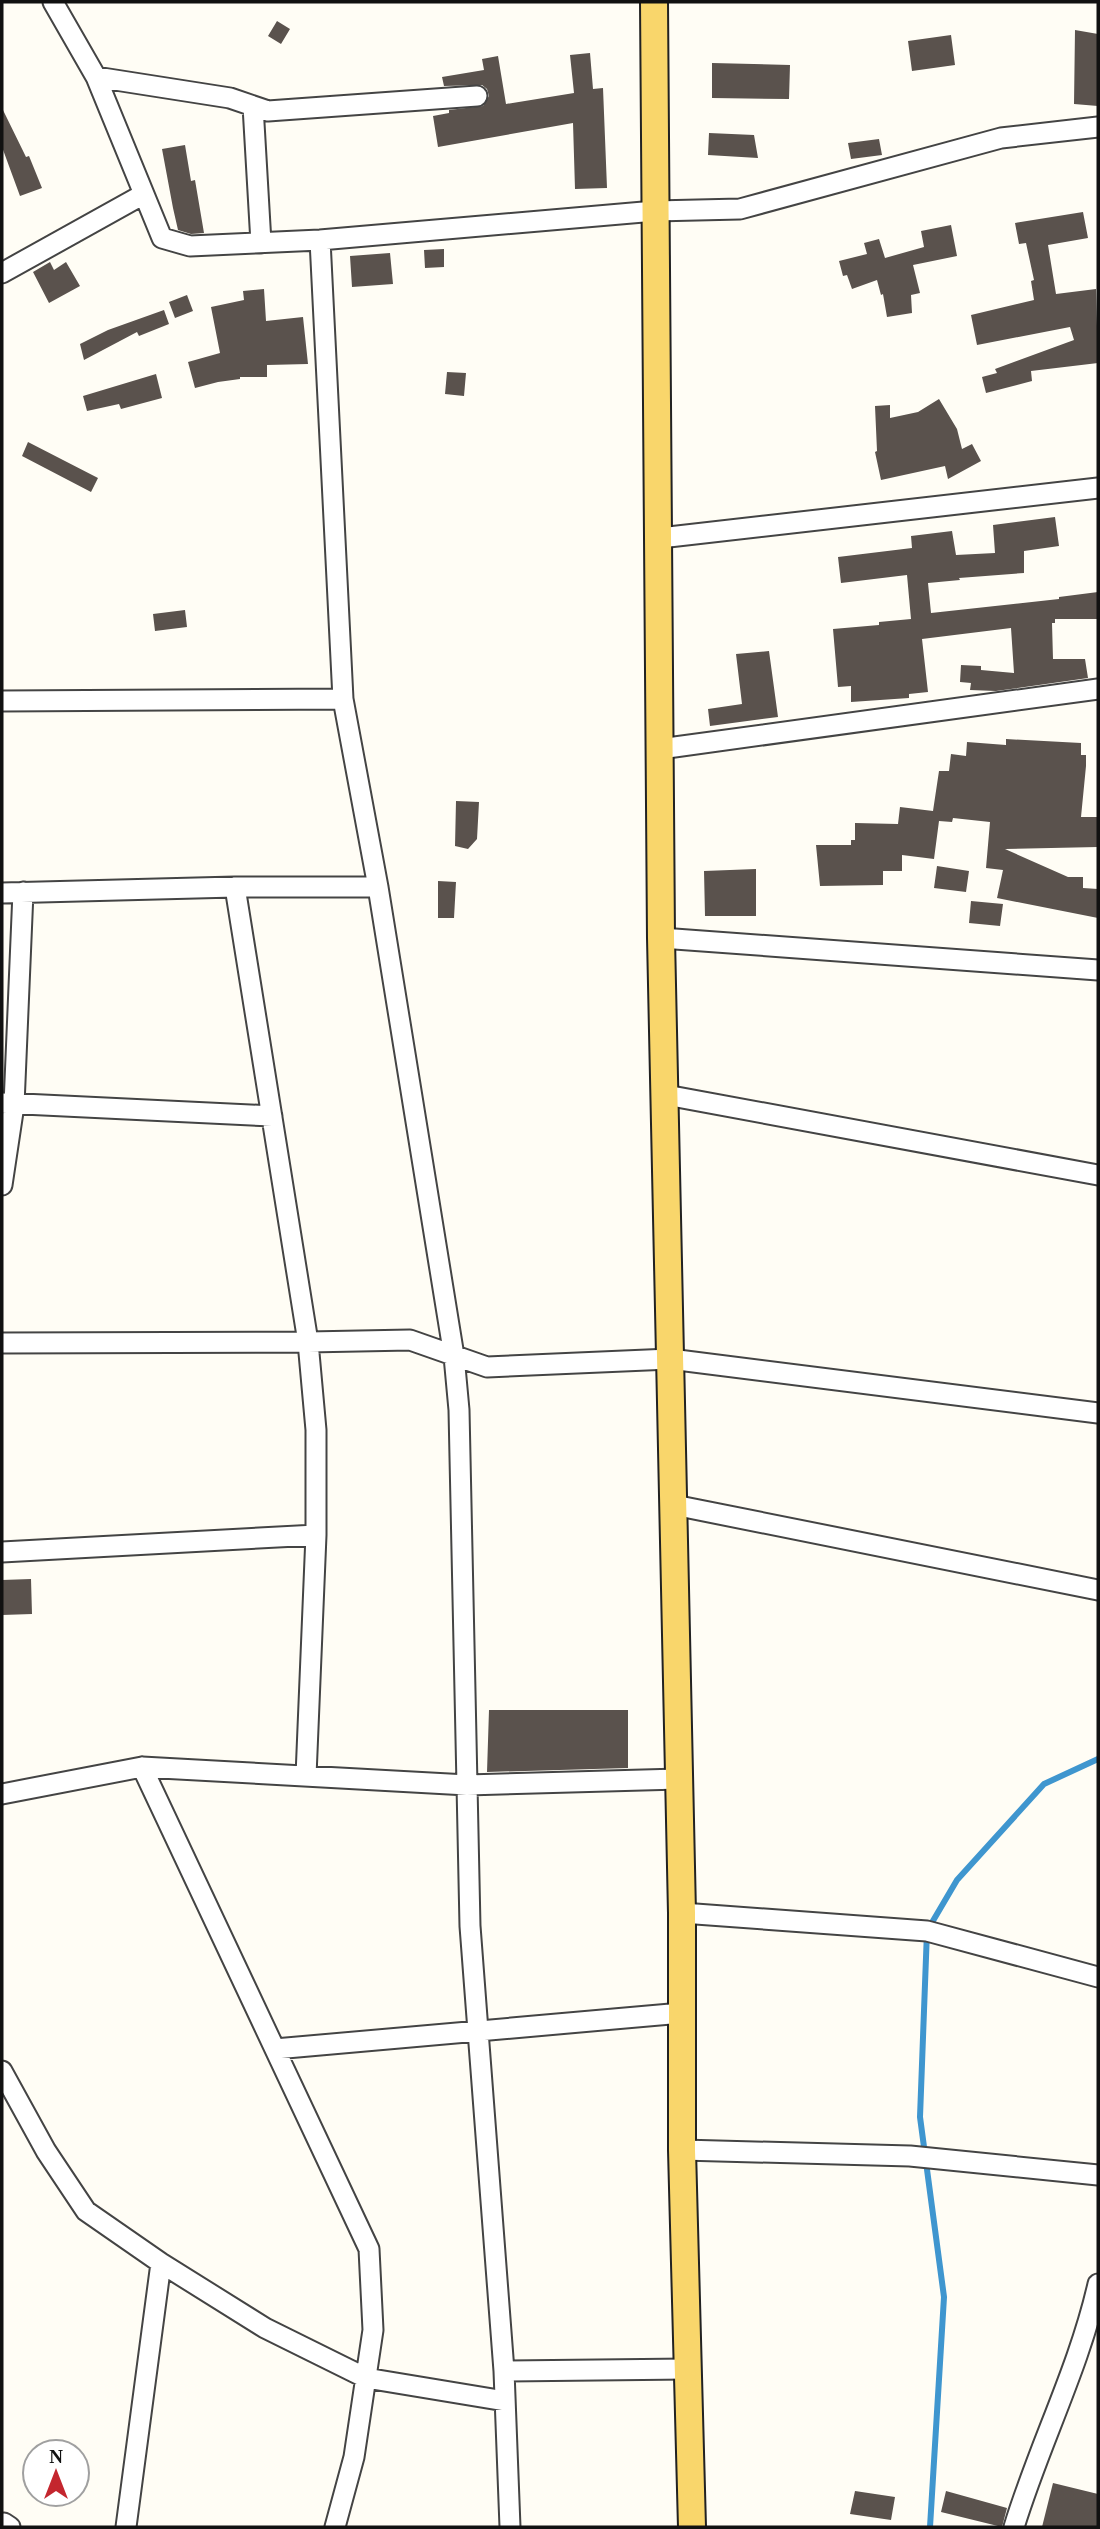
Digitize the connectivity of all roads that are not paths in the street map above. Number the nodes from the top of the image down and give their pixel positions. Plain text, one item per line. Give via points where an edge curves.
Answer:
1 (53, 2) edge
2 (654, 2) edge
3 (96, 77) junction
4 (477, 96) dead end
5 (253, 106) junction
6 (1098, 127) edge
7 (144, 194) junction
8 (655, 211) junction
9 (320, 240) junction
10 (261, 243) junction
11 (2, 273) edge
12 (1098, 494) edge
13 (660, 538) junction
14 (1098, 689) edge
15 (343, 699) junction
16 (2, 701) edge
17 (660, 749) junction
18 (235, 887) junction
19 (378, 887) junction
20 (23, 892) junction
21 (2, 893) edge
22 (661, 938) junction
23 (1098, 970) edge
24 (666, 1095) junction
25 (8, 1104) edge
26 (272, 1115) junction
27 (1098, 1175) edge
28 (2, 1185) edge
29 (309, 1342) junction
30 (2, 1343) edge
31 (454, 1356) junction
32 (670, 1359) junction
33 (1098, 1413) edge
34 (674, 1505) junction
35 (316, 1535) junction
36 (2, 1552) edge
37 (1098, 1590) edge
38 (142, 1767) junction
39 (306, 1776) junction
40 (679, 1779) junction
41 (467, 1785) junction
42 (2, 1794) edge
43 (682, 1913) junction
44 (1098, 1977) edge
45 (682, 2013) junction
46 (478, 2031) junction
47 (275, 2049) junction
48 (2, 2071) edge
49 (682, 2150) junction
50 (1098, 2175) edge
51 (161, 2263) junction
52 (1098, 2284) edge
53 (687, 2369) junction
54 (504, 2371) junction
55 (366, 2378) junction
56 (505, 2401) junction
57 (126, 2527) edge
58 (335, 2527) edge
59 (510, 2527) edge
60 (692, 2527) edge
61 (1014, 2527) edge

1 - 3 street
2 - 8 main road
3 - 5 street via 230,98
3 - 7 street
4 - 5 street via 268,111
5 - 10 street
6 - 8 street via 1001,138 740,209
7 - 10 street via 162,238 190,246
7 - 11 street
8 - 9 street
8 - 13 main road
9 - 10 street
9 - 15 street
12 - 13 street
13 - 17 main road
14 - 17 street
15 - 16 street
15 - 19 street
17 - 22 main road
18 - 19 street
18 - 20 street
18 - 26 street
19 - 31 street
20 - 21 street
20 - 25 street
22 - 23 street
22 - 24 main road
24 - 27 street
24 - 32 main road
25 - 26 street
25 - 28 street
26 - 29 street
29 - 30 street
29 - 31 street via 410,1340
29 - 35 street via 316,1430
31 - 32 street via 487,1367
31 - 41 street
32 - 33 street
32 - 34 main road
34 - 37 street
34 - 40 main road
35 - 36 street
35 - 39 street
38 - 39 street
38 - 42 street
38 - 47 street
39 - 41 street
40 - 41 street
40 - 43 main road
41 - 46 street
43 - 44 street via 926,1931
43 - 45 main road
45 - 46 street
45 - 49 main road
46 - 47 street
46 - 54 street
47 - 55 street via 369,2249 373,2330
48 - 51 street via 86,2211
49 - 50 street via 910,2156
49 - 53 main road
51 - 55 street via 265,2328
51 - 57 street
52 - 61 street via 1088,2327
53 - 54 street
53 - 60 main road
54 - 56 street
55 - 56 street
55 - 58 street via 354,2457
56 - 59 street

